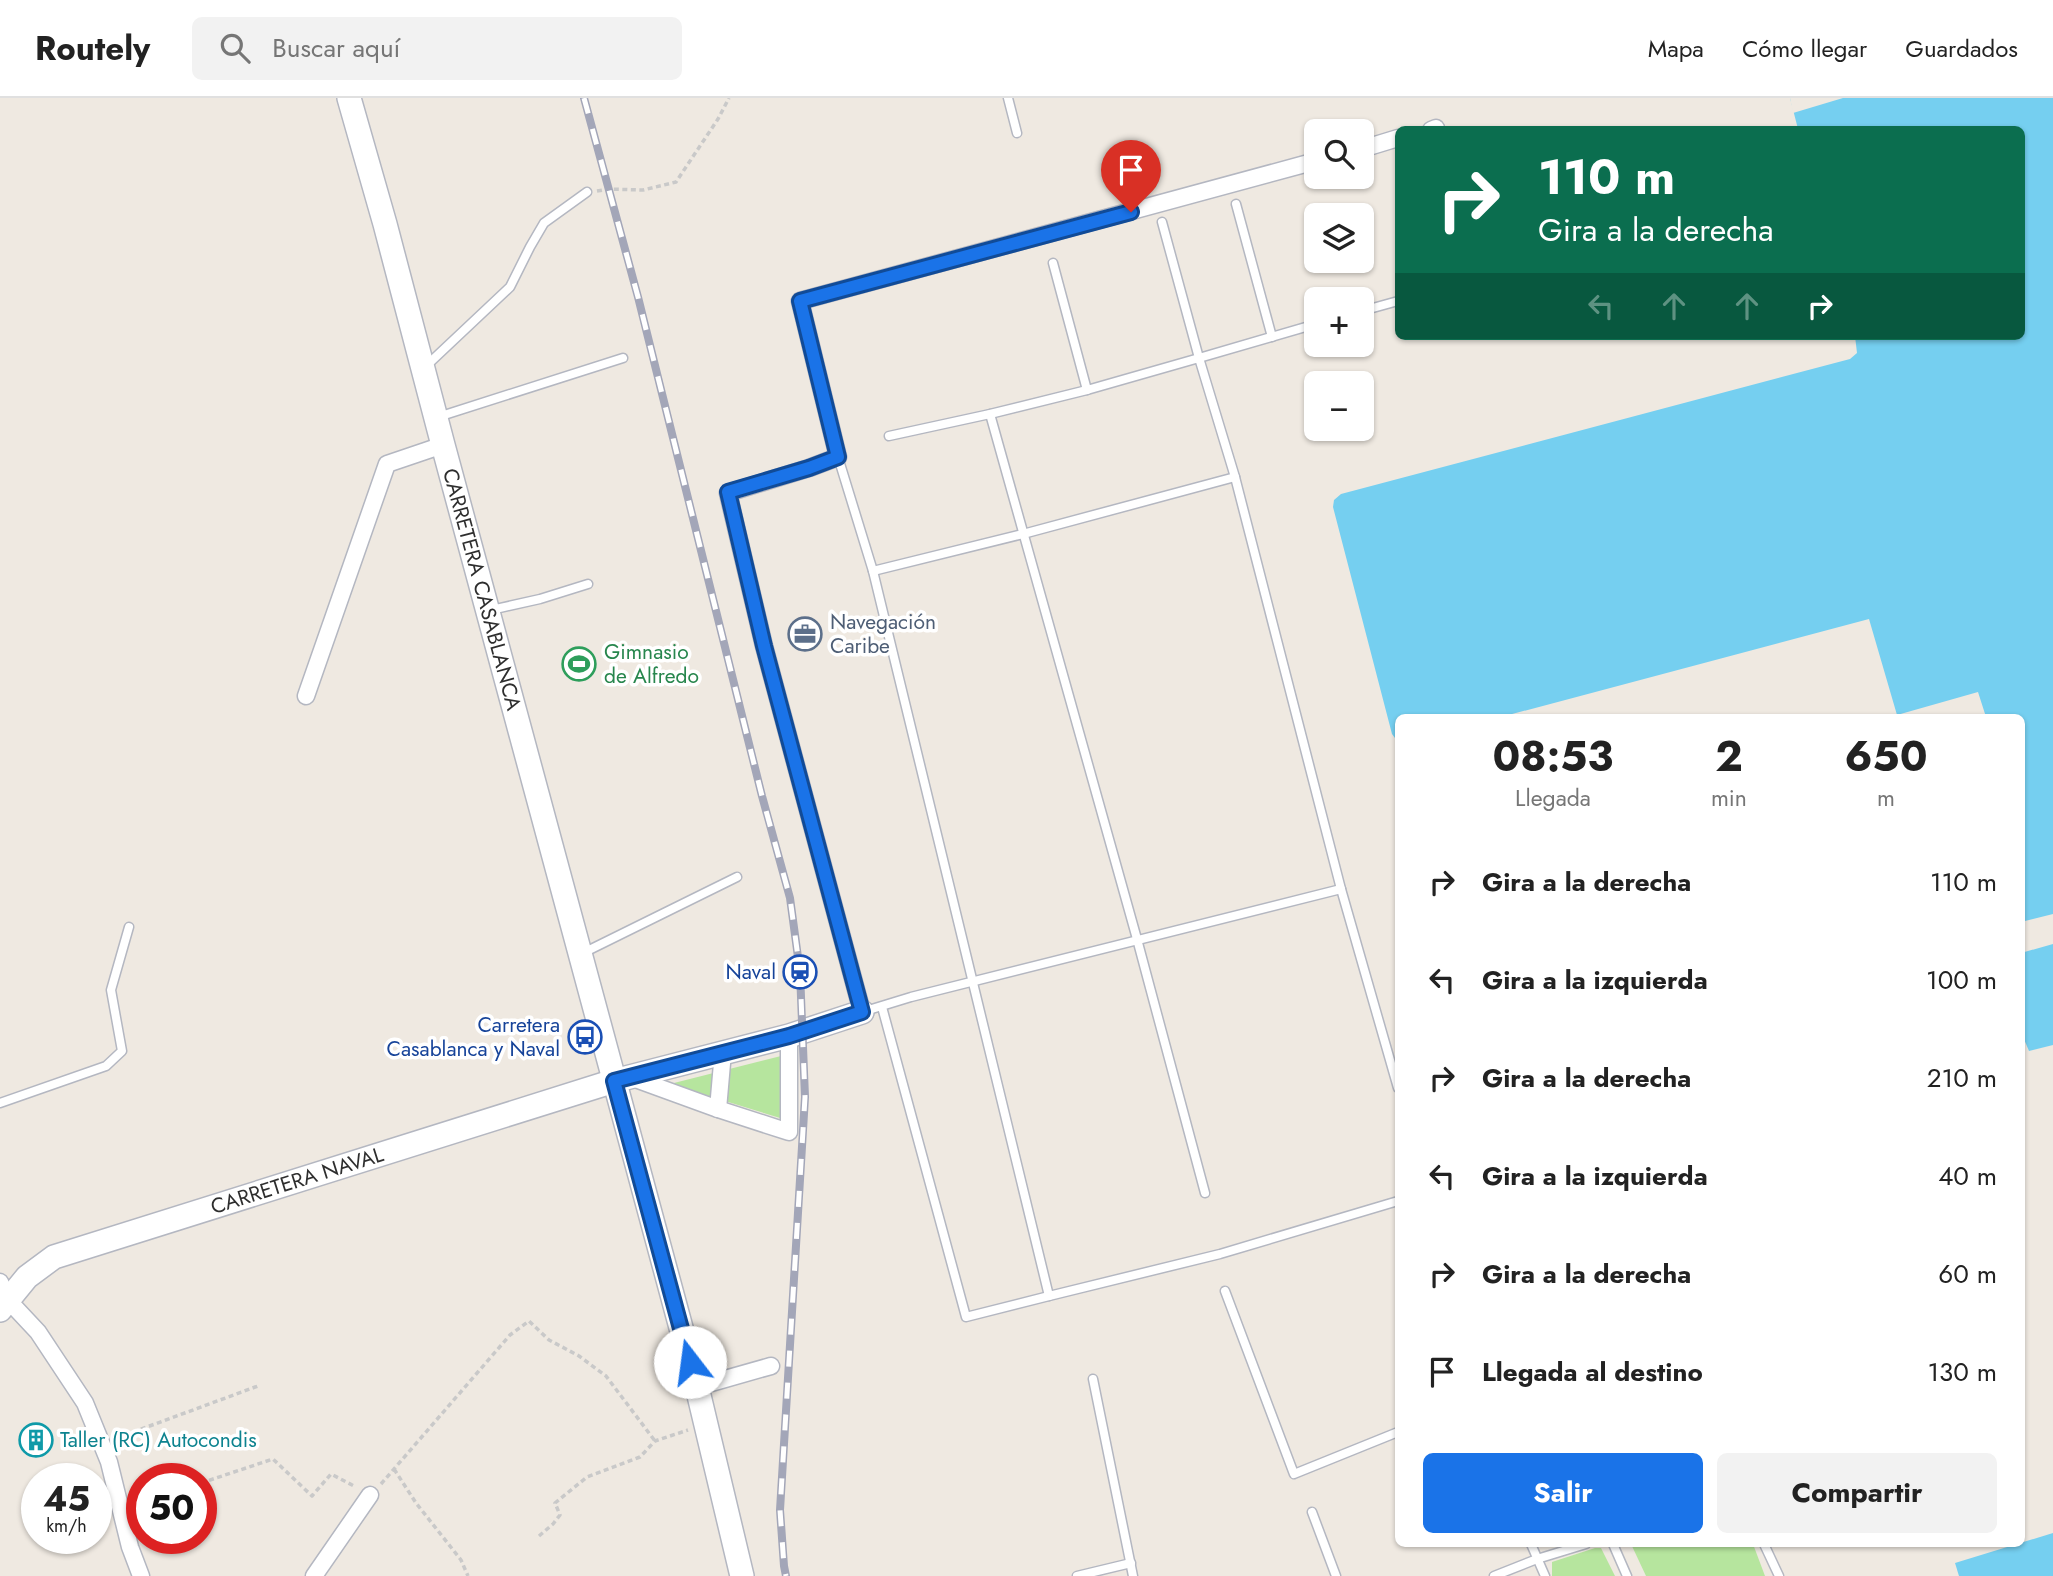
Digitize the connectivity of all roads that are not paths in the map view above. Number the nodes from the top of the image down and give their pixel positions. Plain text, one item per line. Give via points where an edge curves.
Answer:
1 (349, 98) edge
2 (1008, 98) edge
3 (1017, 133) dead end
4 (1395, 139) edge
5 (1374, 145) edge
6 (1304, 164) edge
7 (587, 192) road end
8 (1236, 204) dead end
9 (1162, 222) dead end
10 (1053, 263) dead end
11 (1395, 302) edge
12 (1374, 308) edge
13 (1304, 328) edge
14 (1272, 337) junction
15 (623, 358) dead end
16 (1199, 358) junction
17 (423, 369) junction
18 (1087, 390) junction
19 (990, 414) junction
20 (435, 418) junction
21 (890, 436) dead end
22 (443, 445) junction
23 (838, 457) junction
24 (1235, 477) junction
25 (1023, 534) junction
26 (873, 571) junction
27 (588, 584) dead end
28 (488, 611) junction
29 (306, 696) dead end
30 (737, 877) dead end
31 (1341, 889) junction
32 (129, 927) dead end
33 (1138, 939) junction
34 (581, 955) junction
35 (973, 982) junction
36 (872, 1009) junction
37 (789, 1036) junction
38 (723, 1052) junction
39 (1395, 1078) edge
40 (622, 1079) junction
41 (0, 1103) edge
42 (718, 1109) junction
43 (1205, 1193) dead end
44 (1395, 1202) edge
45 (1225, 1291) dead end
46 (1049, 1296) junction
47 (3, 1297) edge
48 (771, 1366) dead end
49 (1093, 1379) dead end
50 (697, 1387) junction
51 (1395, 1433) edge
52 (370, 1495) road end
53 (1312, 1512) dead end
54 (1532, 1547) edge
55 (1577, 1547) edge
56 (1614, 1547) edge
57 (1765, 1547) edge
58 (1537, 1559) junction
59 (1131, 1563) junction
60 (141, 1576) edge
61 (314, 1576) edge
62 (743, 1576) edge
63 (1077, 1576) edge
64 (1133, 1576) edge
65 (1336, 1576) edge
66 (1494, 1576) edge
67 (1545, 1576) edge
68 (1627, 1576) edge
69 (1779, 1576) edge

1 - 17 main road, CARRETERA CASABLANCA
2 - 3 lane
4 - 5 street
6 - 23 street via 800,301
7 - 17 lane via 544,223 510,287
8 - 14 lane
9 - 16 lane
10 - 18 lane
11 - 12 lane
13 - 14 lane
14 - 16 lane
15 - 20 lane
16 - 18 lane
16 - 24 lane
17 - 20 main road, CARRETERA CASABLANCA
18 - 19 lane
19 - 21 lane
19 - 25 lane
20 - 22 main road, CARRETERA CASABLANCA
22 - 28 main road, CARRETERA CASABLANCA
22 - 29 street via 387,464
23 - 26 lane
23 - 36 street via 728,492 764,646
24 - 25 lane
24 - 31 lane
25 - 26 lane
25 - 33 lane
26 - 35 lane
27 - 28 lane
28 - 34 main road, CARRETERA CASABLANCA
30 - 34 lane
31 - 33 lane
31 - 39 lane
32 - 41 lane via 110,990 122,1051 106,1066
33 - 35 lane
33 - 43 lane
34 - 40 main road, CARRETERA CASABLANCA
35 - 36 lane
35 - 46 lane
36 - 37 main road, CARRETERA NAVAL
36 - 46 lane via 966,1317
37 - 38 main road, CARRETERA NAVAL
37 - 42 street via 789,1132
38 - 40 main road, CARRETERA NAVAL
38 - 42 street
40 - 42 street
40 - 47 main road, CARRETERA NAVAL via 54,1257
40 - 50 main road, CARRETERA CASABLANCA
44 - 46 lane via 1220,1254
45 - 51 lane via 1294,1474
47 - 60 street via 38,1332 85,1403 109,1462
48 - 50 street
49 - 59 lane
50 - 62 main road, CARRETERA CASABLANCA
52 - 61 street
53 - 65 lane
54 - 58 lane
55 - 58 lane
56 - 68 lane
57 - 69 lane
58 - 66 lane
58 - 67 lane
59 - 63 lane
59 - 64 lane

